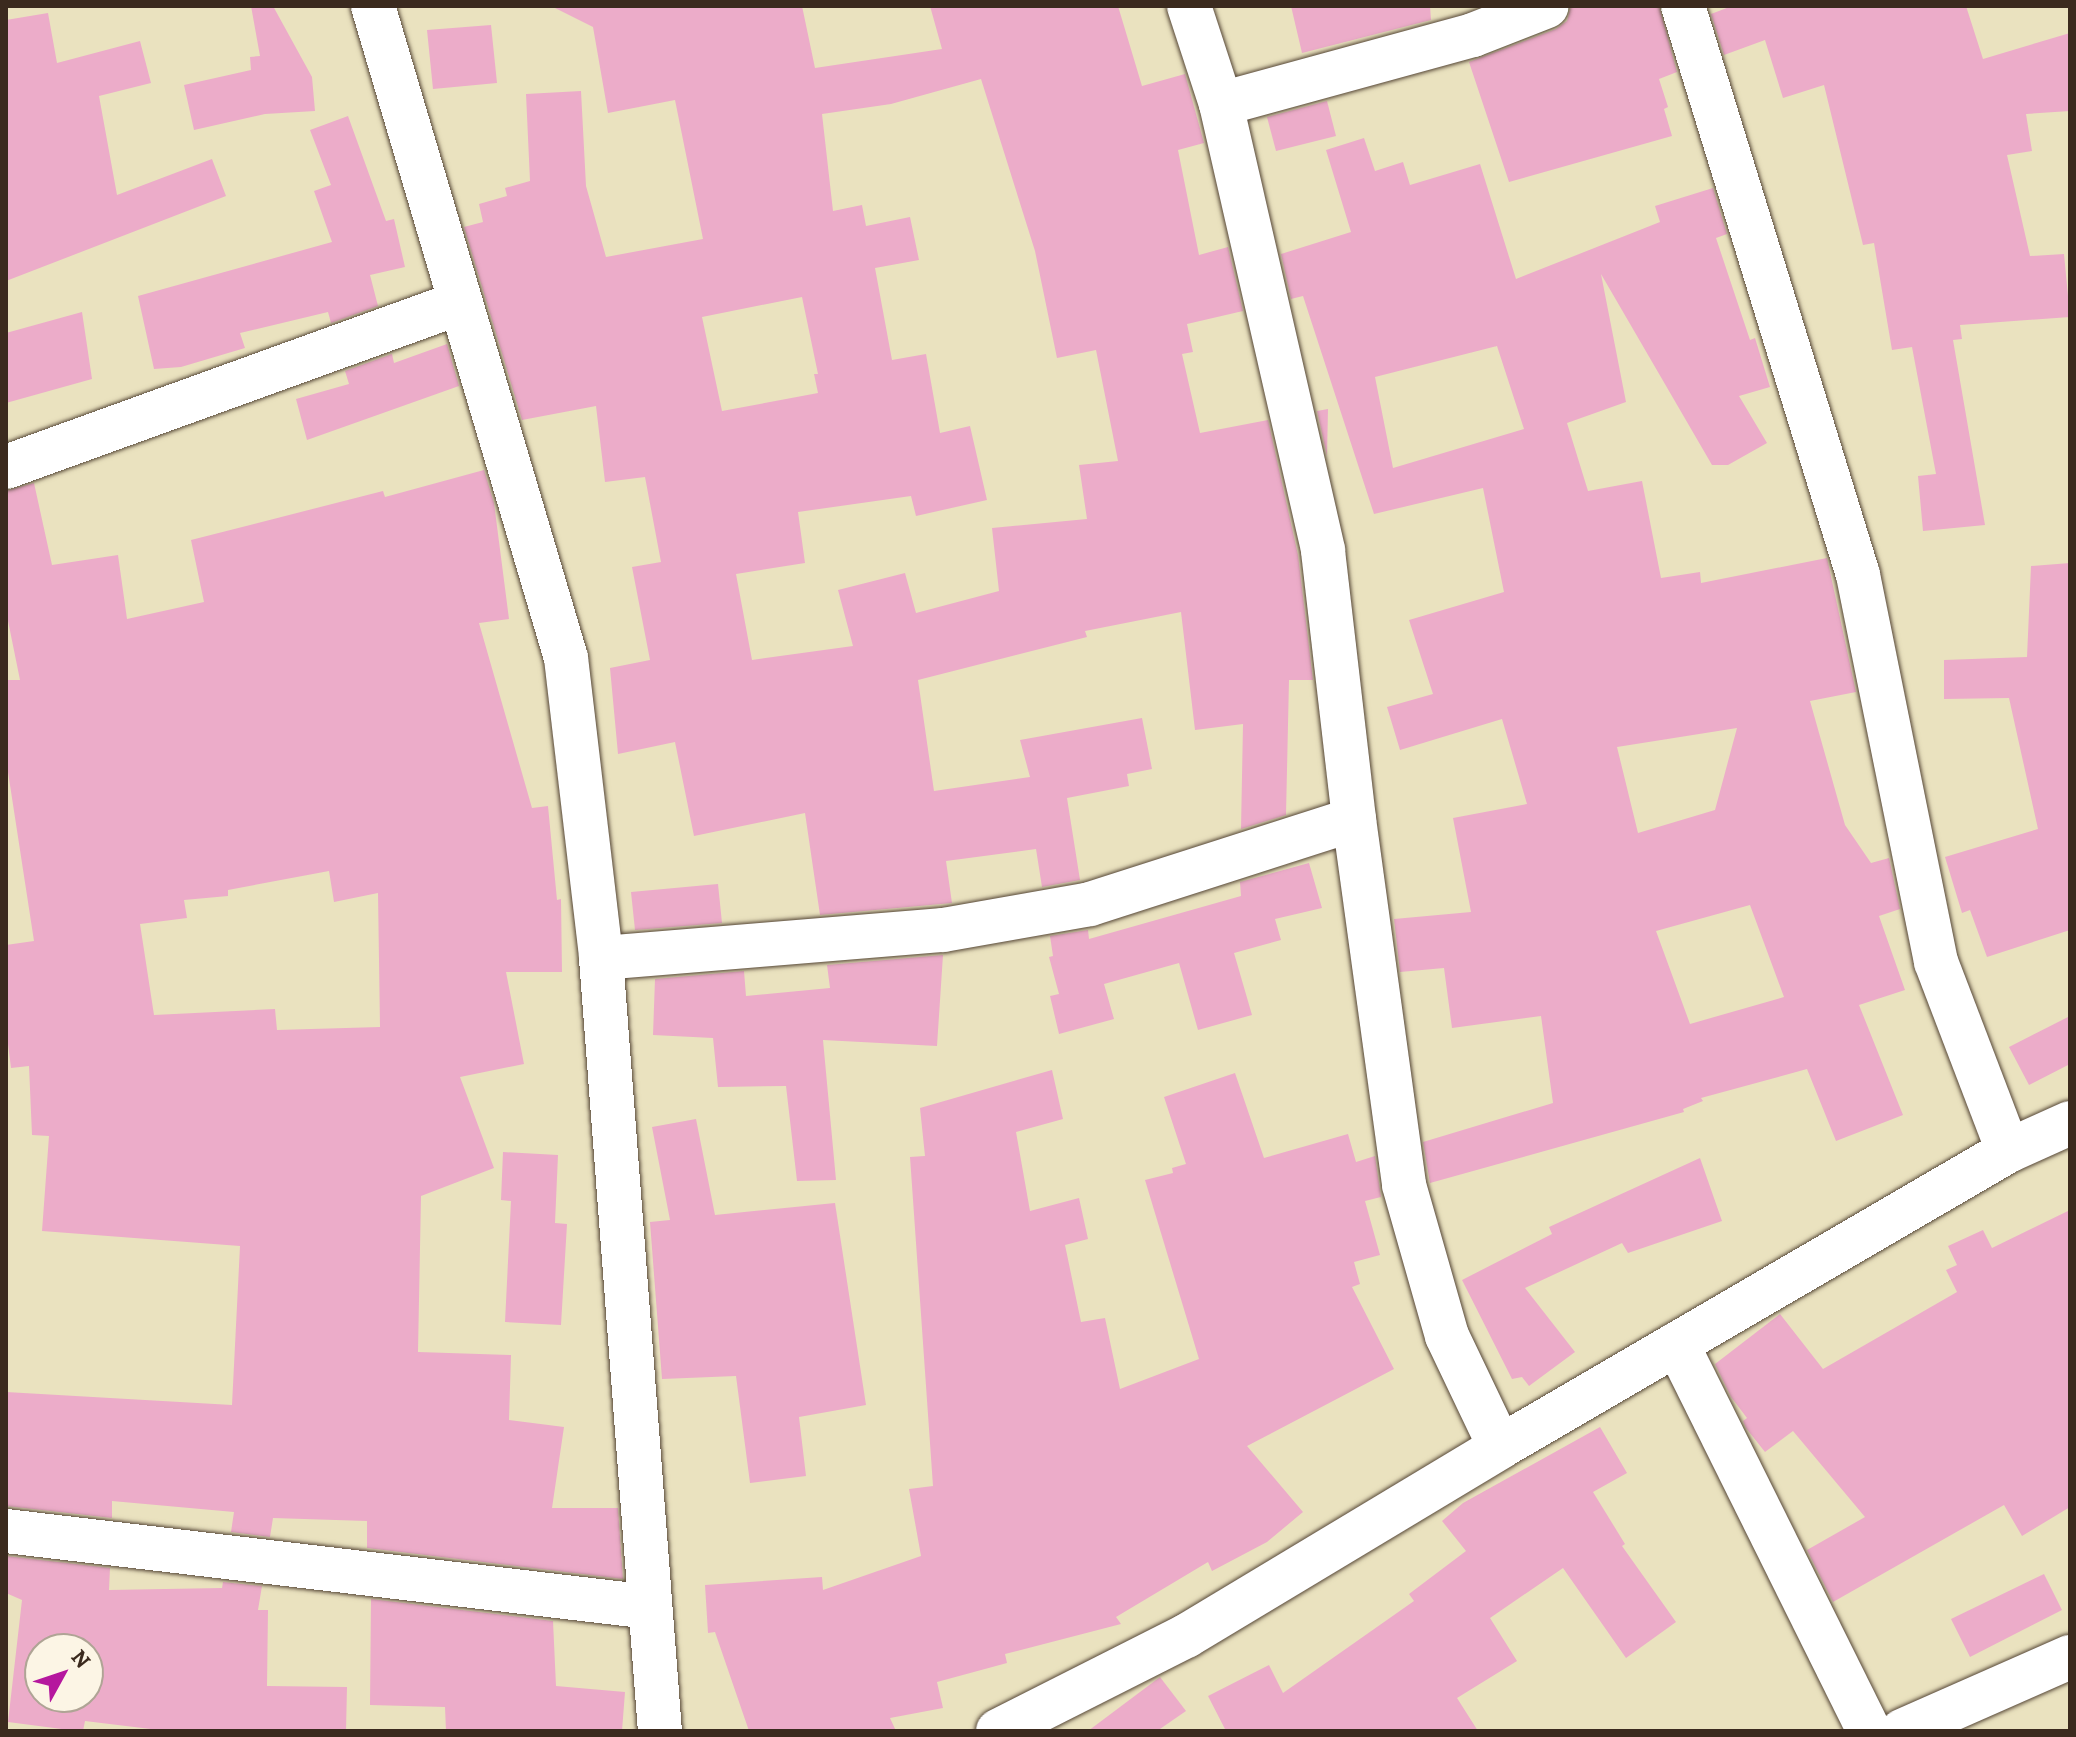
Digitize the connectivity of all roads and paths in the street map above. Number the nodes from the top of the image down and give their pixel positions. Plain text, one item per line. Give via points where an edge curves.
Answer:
1 (373, 6) edge
2 (1189, 6) edge
3 (1547, 6) edge
4 (1683, 6) edge
5 (1221, 104) junction
6 (460, 303) junction
7 (6, 467) edge
8 (1354, 819) junction
9 (601, 958) junction
10 (2070, 1123) edge
11 (2008, 1151) junction
12 (1677, 1344) junction
13 (1500, 1447) junction
14 (6, 1531) edge
15 (650, 1607) junction
16 (2070, 1657) edge
17 (660, 1731) edge
18 (998, 1731) edge
19 (1869, 1731) edge
20 (1902, 1731) edge

1 - 6 street
2 - 5 street
3 - 5 street via 1473,35
4 - 11 street via 1858,575 1936,962
5 - 8 street via 1323,551
6 - 7 street
6 - 9 street via 566,658
8 - 9 street via 1090,904 943,930
8 - 13 street via 1404,1185 1447,1336
9 - 15 street
10 - 11 street
11 - 12 street
12 - 13 street
12 - 19 street
13 - 18 street via 1186,1636
14 - 15 street
15 - 17 street
16 - 20 street

